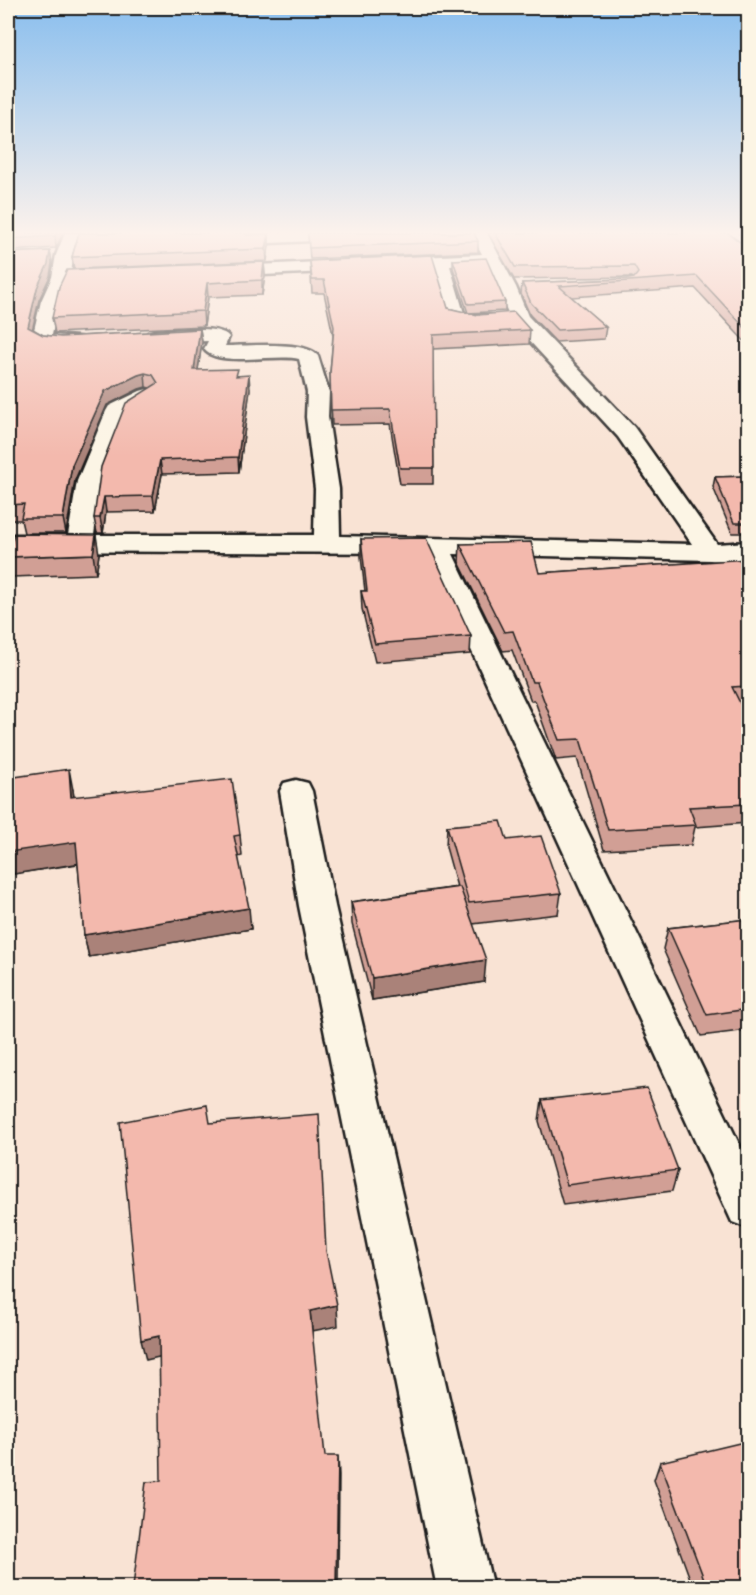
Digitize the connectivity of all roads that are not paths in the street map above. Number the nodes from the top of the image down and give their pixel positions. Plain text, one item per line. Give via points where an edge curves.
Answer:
1 (49, 307) edge
2 (453, 307) edge
3 (515, 307) edge
4 (519, 318) junction
5 (133, 339) edge
6 (98, 341) edge
7 (147, 394) edge
8 (80, 542) junction
9 (8, 543) edge
10 (327, 543) junction
11 (437, 547) junction
12 (748, 550) edge
13 (710, 552) junction
14 (748, 559) edge
15 (296, 791) dead end
16 (748, 1208) edge
17 (465, 1587) edge

1 - 6 street via 42,338 52,342
2 - 4 street via 461,320
3 - 4 street
4 - 13 street via 626,432
5 - 10 street via 214,335 219,337 214,349 221,352 299,352 308,356 318,392 317,417 327,489
7 - 8 street via 117,411 105,436 89,481
8 - 9 street
8 - 10 street
10 - 11 street
11 - 13 street
11 - 16 street
12 - 13 street
13 - 14 street
15 - 17 street via 317,906

